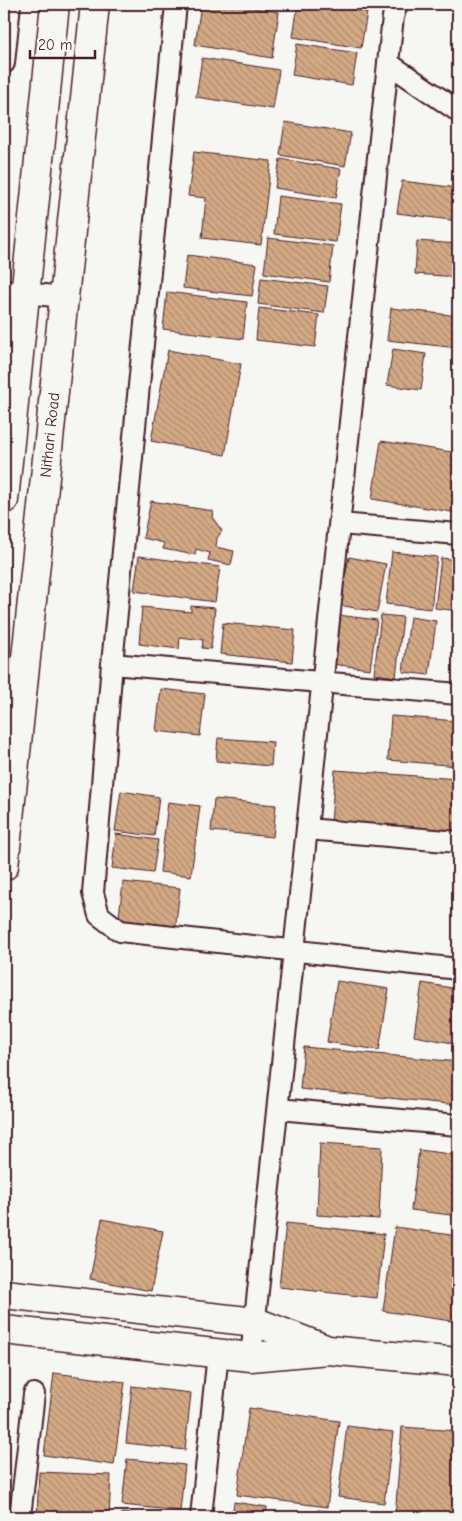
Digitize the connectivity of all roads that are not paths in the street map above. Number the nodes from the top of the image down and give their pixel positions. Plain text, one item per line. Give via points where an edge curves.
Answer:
1 (10, 4) edge
2 (55, 4) edge
3 (95, 4) edge
4 (176, 4) edge
5 (397, 4) edge
6 (4, 63) edge
7 (388, 63) junction
8 (458, 111) edge
9 (14, 292) edge
10 (64, 297) junction
11 (4, 500) edge
12 (340, 524) junction
13 (458, 534) edge
14 (112, 664) junction
15 (323, 682) junction
16 (458, 694) edge
17 (307, 829) junction
18 (458, 842) edge
19 (4, 866) edge
20 (293, 950) junction
21 (458, 969) edge
22 (278, 1109) junction
23 (458, 1125) edge
24 (9, 1290) edge
25 (256, 1322) junction
26 (9, 1335) edge
27 (328, 1350) junction
28 (218, 1353) junction
29 (251, 1356) junction
30 (458, 1362) edge
31 (34, 1394) dead end
32 (20, 1517) edge
33 (201, 1517) edge

1 - 6 street
2 - 9 street
3 - 10 street, Nithari Road
4 - 14 street
5 - 7 street
7 - 8 street
7 - 12 street
9 - 10 street
9 - 11 street
10 - 19 street, Nithari Road
12 - 13 street
12 - 15 street
14 - 15 street
14 - 20 street via 93,893 98,915 120,931
15 - 16 street
15 - 17 street
17 - 18 street
17 - 20 street
20 - 21 street
20 - 22 street
22 - 23 street
22 - 25 street
24 - 25 street
25 - 27 street
25 - 29 street
26 - 28 street
27 - 29 street
27 - 30 street
28 - 29 street
28 - 33 street
31 - 32 street

